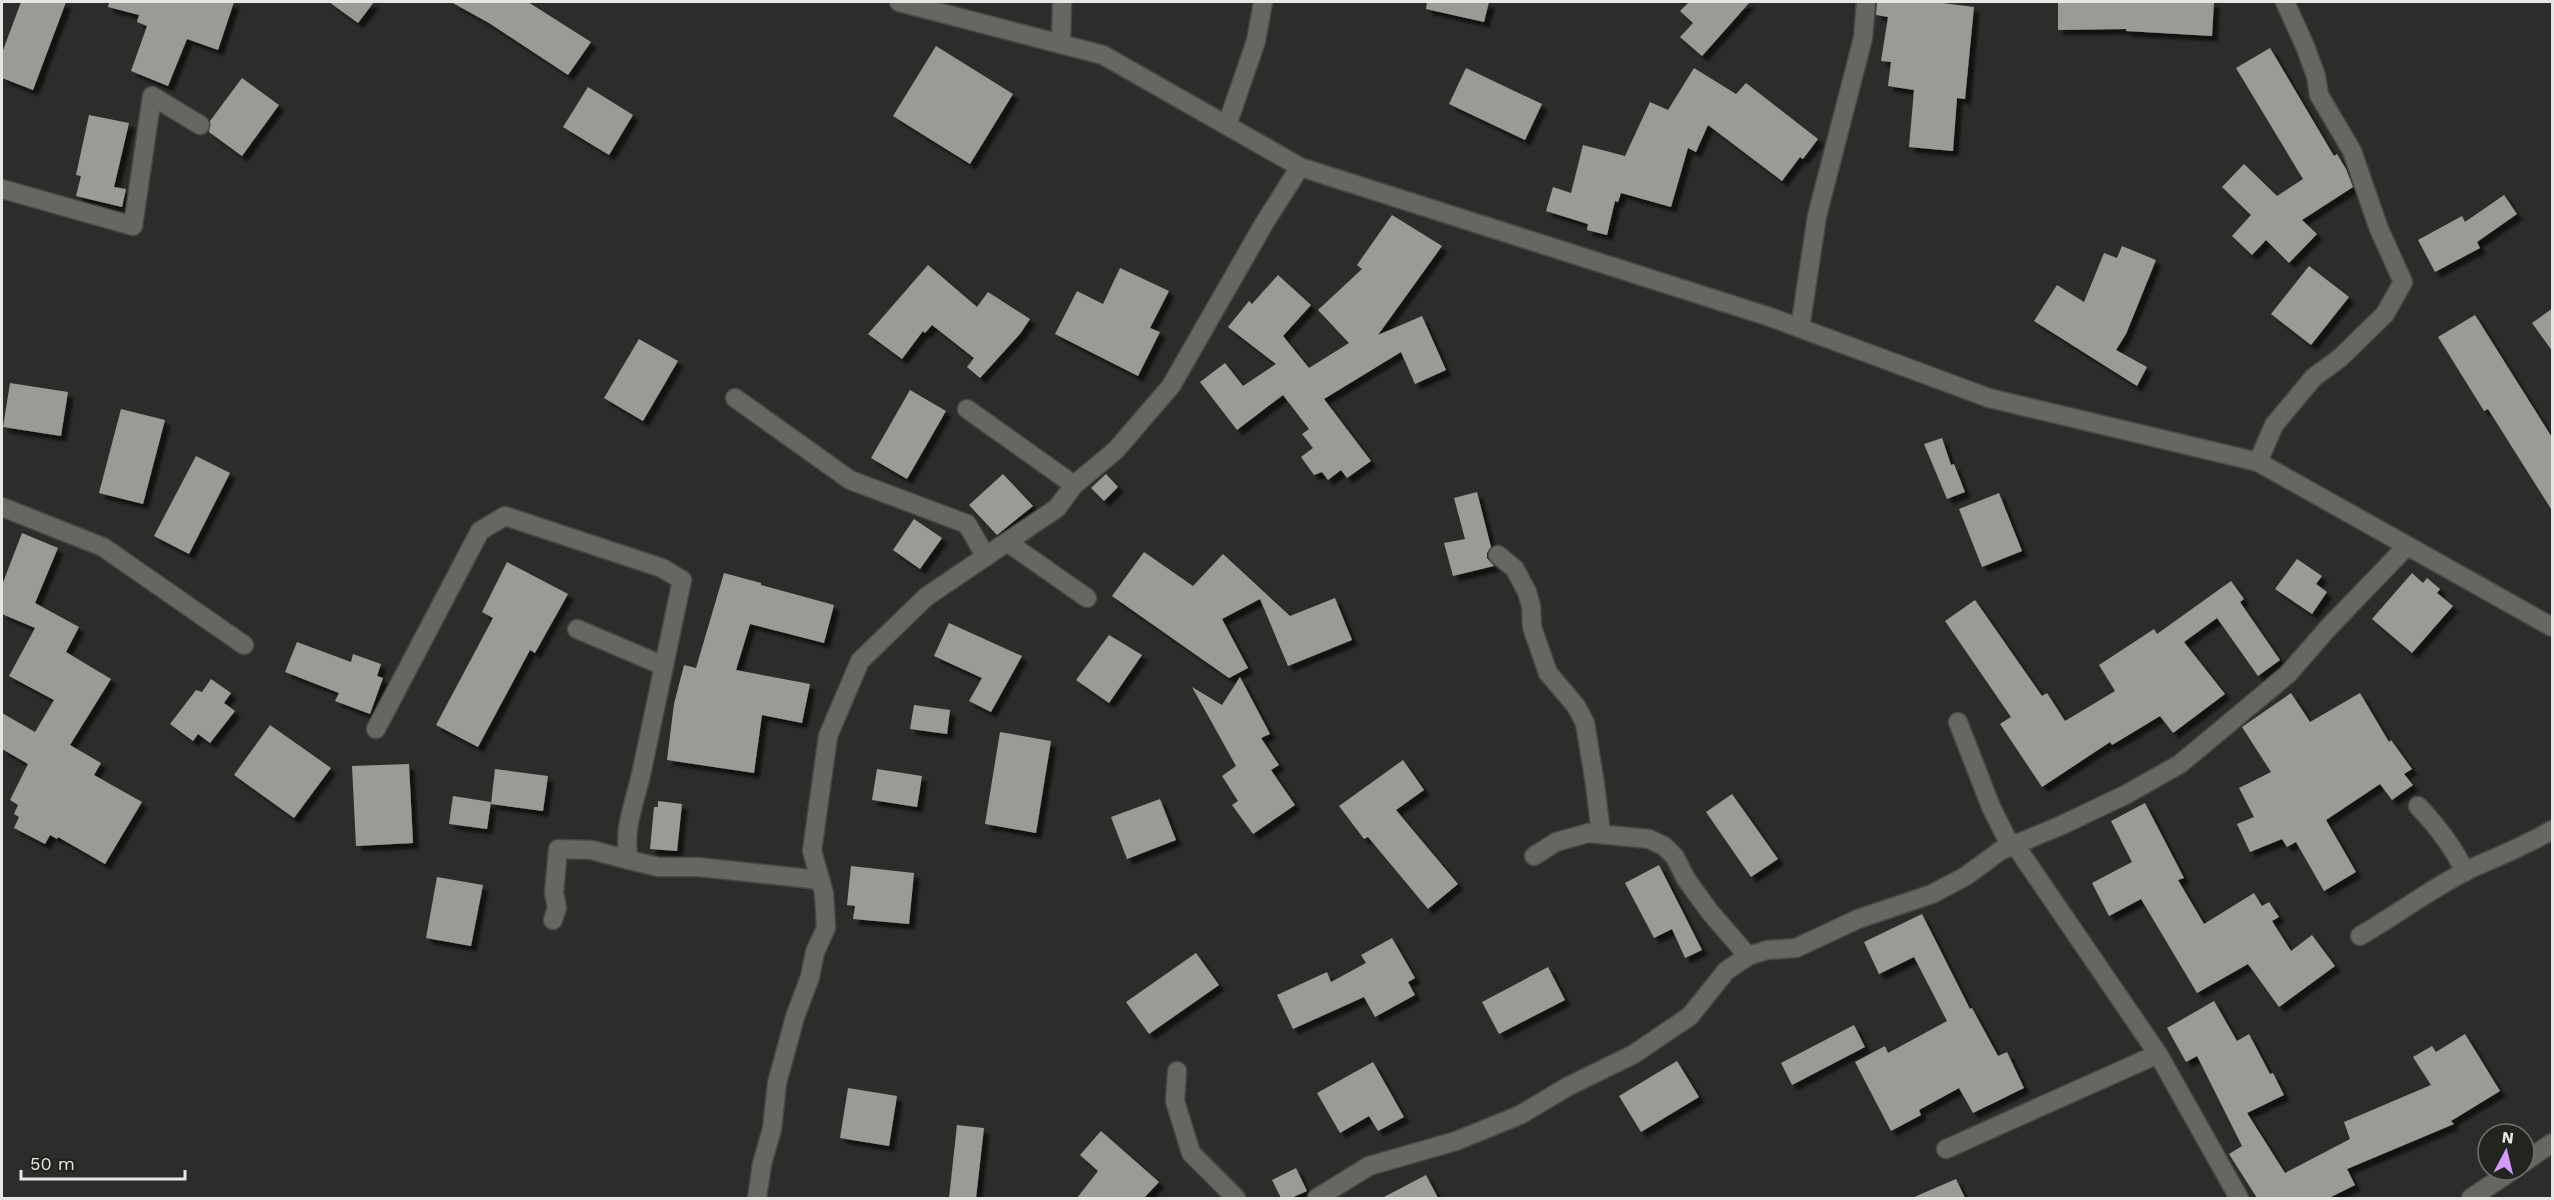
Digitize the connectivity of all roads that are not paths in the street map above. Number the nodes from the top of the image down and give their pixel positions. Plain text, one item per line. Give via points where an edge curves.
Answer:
1 (899, 2) edge
2 (1062, 2) edge
3 (1263, 2) edge
4 (1866, 2) edge
5 (2285, 2) edge
6 (1061, 44) junction
7 (200, 125) dead end
8 (1227, 125) junction
9 (1300, 166) junction
10 (2, 189) edge
11 (1800, 328) junction
12 (735, 399) dead end
13 (967, 409) dead end
14 (2258, 462) junction
15 (1074, 485) junction
16 (2, 507) edge
17 (1007, 543) junction
18 (2407, 546) junction
19 (1498, 555) dead end
20 (986, 557) junction
21 (1087, 598) dead end
22 (2553, 627) edge
23 (577, 629) dead end
24 (244, 645) dead end
25 (664, 666) junction
26 (1958, 722) dead end
27 (376, 729) dead end
28 (2418, 806) dead end
29 (2553, 830) edge
30 (1601, 834) junction
31 (2014, 845) junction
32 (1534, 856) dead end
33 (629, 860) junction
34 (2465, 872) junction
35 (820, 880) junction
36 (553, 920) dead end
37 (2360, 936) dead end
38 (1748, 956) junction
39 (2158, 1054) junction
40 (1177, 1071) dead end
41 (2553, 1143) edge
42 (1946, 1149) dead end
43 (2536, 1154) edge
44 (2495, 1182) edge
45 (757, 1198) edge
46 (1236, 1198) edge
47 (1317, 1198) edge
48 (2239, 1198) edge
49 (2471, 1198) edge

1 - 6 street
2 - 6 street
3 - 8 street via 1256,41
4 - 11 street via 1863,38 1817,216
5 - 14 street via 2316,76 2319,95 2352,151 2379,229 2403,282 2385,314 2340,358 2314,377 2274,425
6 - 8 street via 1103,55
7 - 10 street via 152,96 133,225
8 - 9 street
9 - 11 street
9 - 15 street via 1171,386 1116,450
11 - 14 street via 1989,398
12 - 20 street via 850,480 967,524
13 - 15 street
14 - 18 street
15 - 17 street via 1057,508
16 - 24 street via 103,547
17 - 20 street
17 - 21 street
18 - 22 street
18 - 31 street via 2288,674 2180,764 2125,795
19 - 30 street via 1515,569 1527,592 1532,627 1548,673 1585,723
20 - 35 street via 926,597 860,661 828,736 812,851
23 - 25 street
25 - 27 street via 682,580 662,568 506,516 480,531
25 - 33 street via 629,821
26 - 31 street via 1991,807
28 - 34 street via 2456,852
29 - 34 street
30 - 32 street via 1568,838
30 - 38 street via 1649,839 1664,846 1710,912
31 - 38 street via 1932,894 1858,919 1796,948
31 - 39 street
33 - 35 street via 658,867 698,867
33 - 36 street via 592,850 558,849 554,893 557,908
34 - 37 street
35 - 45 street via 826,928 815,952 777,1083
38 - 47 street via 1726,971 1690,1016 1634,1054 1520,1115 1456,1141 1369,1166
39 - 42 street
39 - 48 street
40 - 46 street via 1175,1101 1191,1153
41 - 43 street
44 - 49 street

